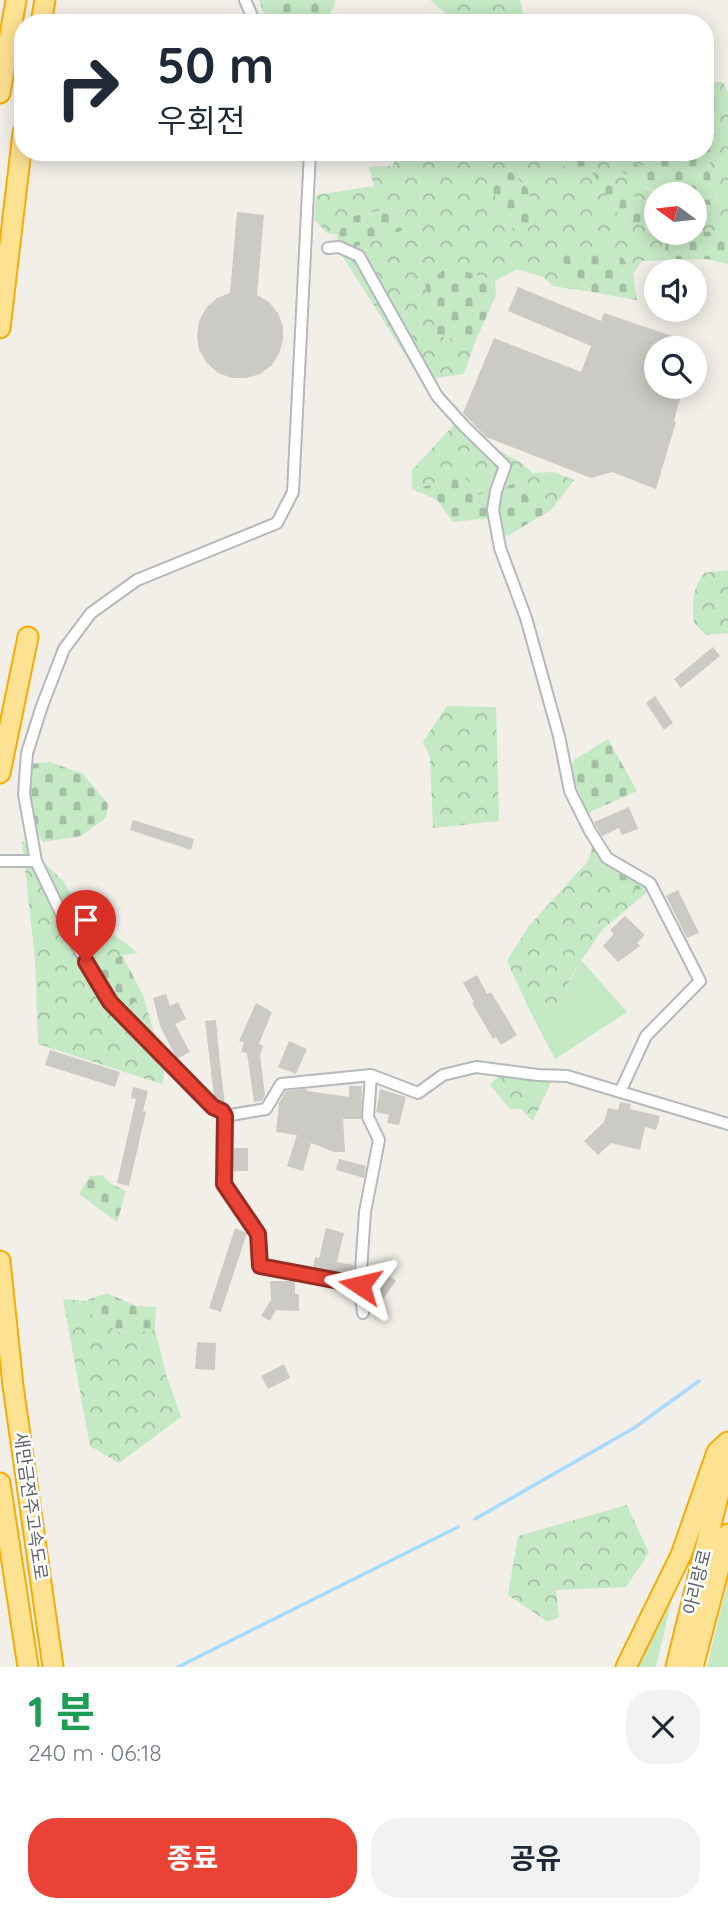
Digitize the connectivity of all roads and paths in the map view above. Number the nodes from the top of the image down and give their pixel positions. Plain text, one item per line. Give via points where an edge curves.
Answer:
1 (16, 0) edge
2 (0, 93) edge
3 (20, 161) edge
4 (310, 161) edge
5 (328, 248) dead end
6 (0, 328) edge
7 (28, 637) dead end
8 (0, 773) edge
9 (36, 860) junction
10 (0, 862) edge
11 (371, 1075) junction
12 (620, 1092) junction
13 (225, 1116) junction
14 (728, 1124) edge
15 (0, 1261) edge
16 (360, 1285) junction
17 (363, 1313) dead end
18 (728, 1442) edge
19 (728, 1456) edge
20 (0, 1483) edge
21 (728, 1534) edge
22 (29, 1667) edge
23 (53, 1667) edge
24 (626, 1667) edge
25 (676, 1667) edge
26 (693, 1667) edge

1 - 2 highway
3 - 6 highway
4 - 9 street via 293,492 277,523 138,580 91,613 64,649 27,753 24,794
5 - 12 street via 339,247 359,256 437,396 505,466 493,510 500,548 526,618 570,791 607,858 650,883 700,981 646,1036
7 - 8 highway
9 - 10 street
9 - 13 street via 110,1002
11 - 12 street via 418,1093 443,1075 476,1068 567,1076
11 - 13 street via 281,1084 266,1109
11 - 16 street via 368,1117 379,1140 365,1212
12 - 14 street
13 - 16 street via 224,1184 258,1234 260,1266
15 - 23 highway, 새만금전주고속도로
16 - 17 street
18 - 24 highway via 717,1452 681,1555
19 - 25 highway, 아리랑로
20 - 22 highway, 새만금전주고속도로
21 - 26 highway, 아리랑로

